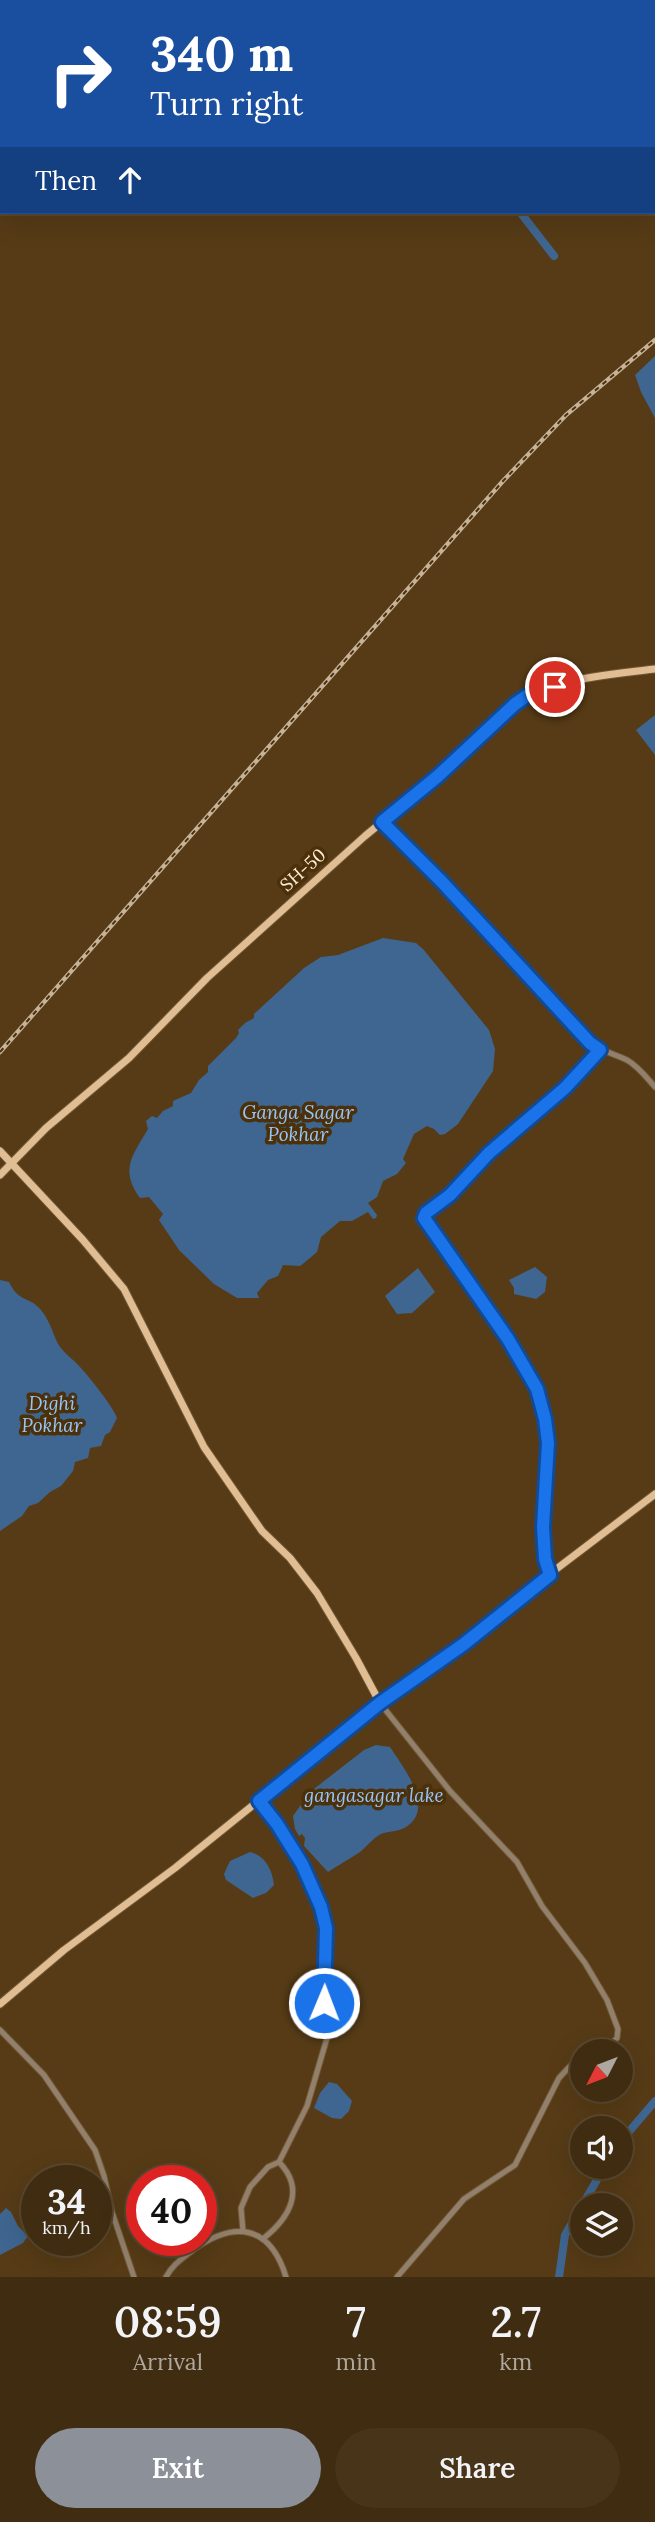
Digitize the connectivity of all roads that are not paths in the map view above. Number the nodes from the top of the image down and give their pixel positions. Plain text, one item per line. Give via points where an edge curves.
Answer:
1 (655, 669) edge
2 (382, 822) junction
3 (600, 1050) junction
4 (655, 1087) edge
5 (0, 1151) edge
6 (11, 1163) junction
7 (0, 1175) edge
8 (655, 1494) edge
9 (550, 1575) junction
10 (380, 1703) junction
11 (259, 1801) junction
12 (0, 2004) edge
13 (0, 2031) edge
14 (616, 2039) edge
15 (570, 2066) edge
16 (279, 2162) junction
17 (243, 2231) junction
18 (264, 2238) junction
19 (134, 2277) edge
20 (166, 2277) edge
21 (286, 2277) edge
22 (397, 2277) edge

1 - 2 main road, SH-50 via 581,681 523,698
2 - 3 street
2 - 6 main road, SH-50 via 207,978 129,1058
3 - 4 street via 635,1065
3 - 9 street via 424,1218 537,1389 548,1443 543,1527
5 - 6 main road
6 - 7 main road, SH-50
6 - 10 main road via 124,1289 204,1447 262,1531 290,1558 323,1603
8 - 9 main road
9 - 10 main road
10 - 11 main road
10 - 14 street via 450,1791 517,1862 607,2000 618,2029
11 - 12 main road
11 - 16 street via 302,1864 326,1928 327,2038 307,2106
13 - 19 street via 44,2075 95,2150
15 - 22 street via 559,2078 515,2165 464,2199
16 - 17 street via 250,2187 241,2208
16 - 18 street via 287,2170 292,2206
17 - 18 street
17 - 20 street via 201,2245 172,2266
18 - 21 street via 280,2258

